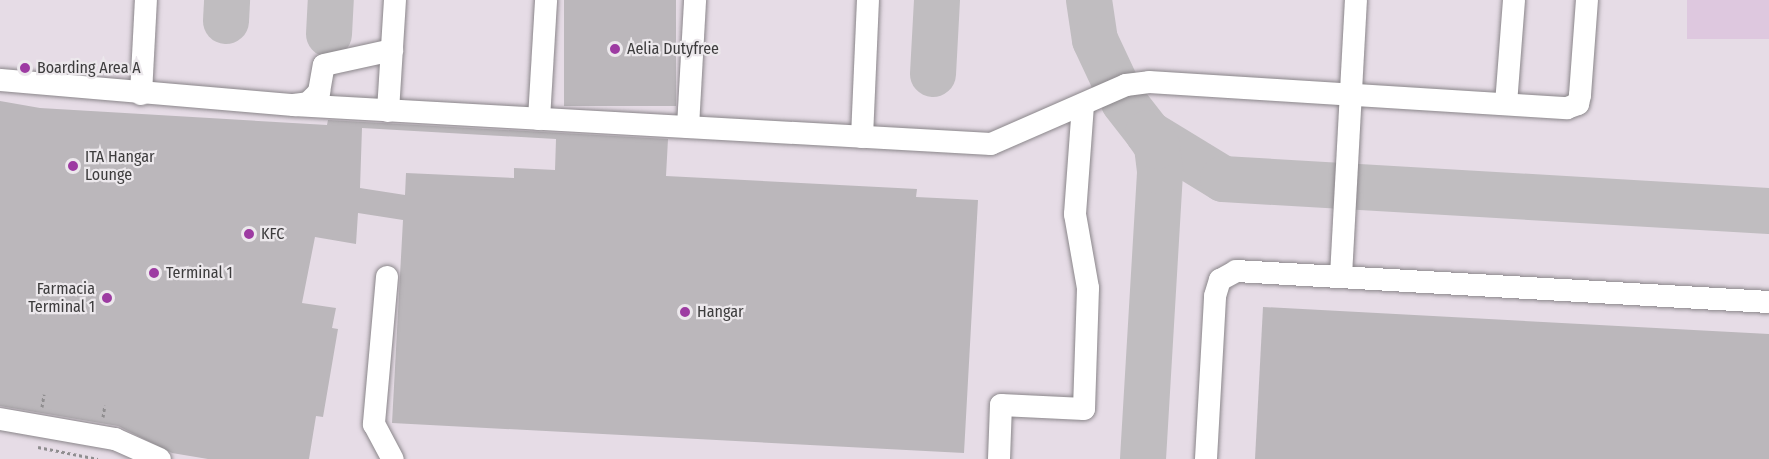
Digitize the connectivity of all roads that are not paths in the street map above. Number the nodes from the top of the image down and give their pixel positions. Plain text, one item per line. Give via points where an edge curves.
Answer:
1 (146, 0) edge
2 (395, 0) edge
3 (546, 0) edge
4 (695, 0) edge
5 (868, 0) edge
6 (1356, 0) edge
7 (1514, 0) edge
8 (1587, 0) edge
9 (392, 50) junction
10 (0, 80) edge
11 (1350, 93) junction
12 (141, 94) junction
13 (1083, 104) junction
14 (1506, 104) junction
15 (294, 105) junction
16 (388, 111) junction
17 (539, 119) junction
18 (688, 127) junction
19 (862, 137) junction
20 (1341, 276) junction
21 (387, 277) dead end
22 (1769, 302) edge
23 (0, 419) edge
24 (160, 459) edge
25 (393, 459) edge
26 (999, 459) edge
27 (1206, 459) edge

1 - 12 lane
2 - 9 lane
3 - 17 lane
4 - 18 lane
5 - 19 lane
6 - 11 lane
7 - 14 lane
8 - 14 lane via 1578,104 1567,108
9 - 15 lane via 324,65 318,92 308,103
9 - 16 lane
10 - 12 lane
11 - 13 lane via 1149,82 1126,85
11 - 14 lane
11 - 20 lane
12 - 15 lane
13 - 19 lane via 991,144
13 - 26 lane via 1075,214 1088,288 1084,409 1001,405
15 - 16 lane
16 - 17 lane
17 - 18 lane
18 - 19 lane
20 - 22 lane
20 - 27 lane via 1236,271 1220,280 1215,296
21 - 25 lane via 374,424
23 - 24 lane, bridge via 115,439

